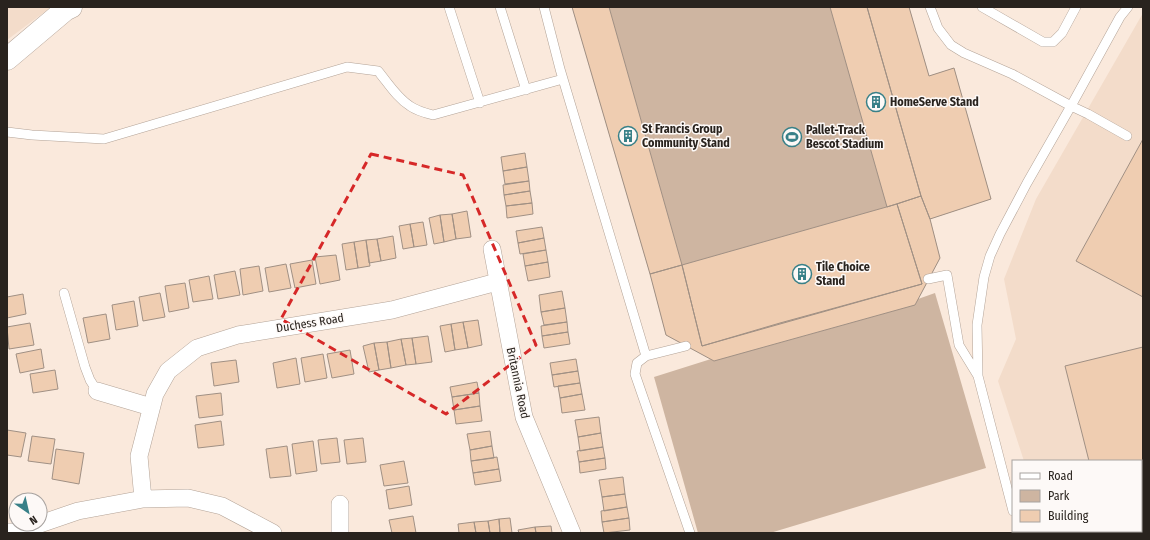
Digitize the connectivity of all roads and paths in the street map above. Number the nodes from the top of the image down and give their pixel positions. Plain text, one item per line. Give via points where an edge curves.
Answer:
1 (71, 7) edge
2 (449, 7) edge
3 (500, 7) edge
4 (544, 7) edge
5 (930, 7) edge
6 (982, 7) edge
7 (1128, 7) edge
8 (1074, 8) edge
9 (7, 59) edge
10 (563, 79) junction
11 (526, 90) junction
12 (480, 103) junction
13 (1071, 106) junction
14 (7, 132) edge
15 (1127, 136) dead end
16 (492, 249) dead end
17 (928, 279) dead end
18 (498, 282) junction
19 (64, 293) dead end
20 (686, 346) dead end
21 (646, 356) junction
22 (978, 376) junction
23 (97, 391) joint
24 (151, 407) junction
25 (143, 499) junction
26 (340, 504) dead end
27 (1012, 507) edge
28 (48, 521) edge
29 (255, 529) edge
30 (273, 533) edge
31 (340, 533) edge
32 (572, 533) edge
33 (690, 533) edge

1 - 9 street via 64,10
2 - 12 lane
3 - 11 lane
4 - 10 lane
5 - 13 lane via 938,28 951,45 964,54 1012,74
6 - 8 lane via 1043,42 1053,42 1062,33
7 - 13 lane
10 - 11 lane
10 - 21 lane
11 - 12 lane
12 - 14 lane via 434,115 419,111 400,97 378,71 347,67 104,139
13 - 15 lane
13 - 22 lane via 1027,183 990,256 984,277 977,325
16 - 18 street, Britannia Road
17 - 22 lane via 947,275 958,345
18 - 24 street, Duchess Road via 392,310 238,334 197,348 168,371
18 - 32 street, Britannia Road via 524,417
19 - 23 lane via 85,367
20 - 21 lane
21 - 33 lane via 637,363 635,374
22 - 27 lane
23 - 24 street
24 - 25 street, Duchess Road via 139,456
25 - 28 street via 78,511
25 - 29 street via 188,498 222,506
26 - 31 street
29 - 30 street

